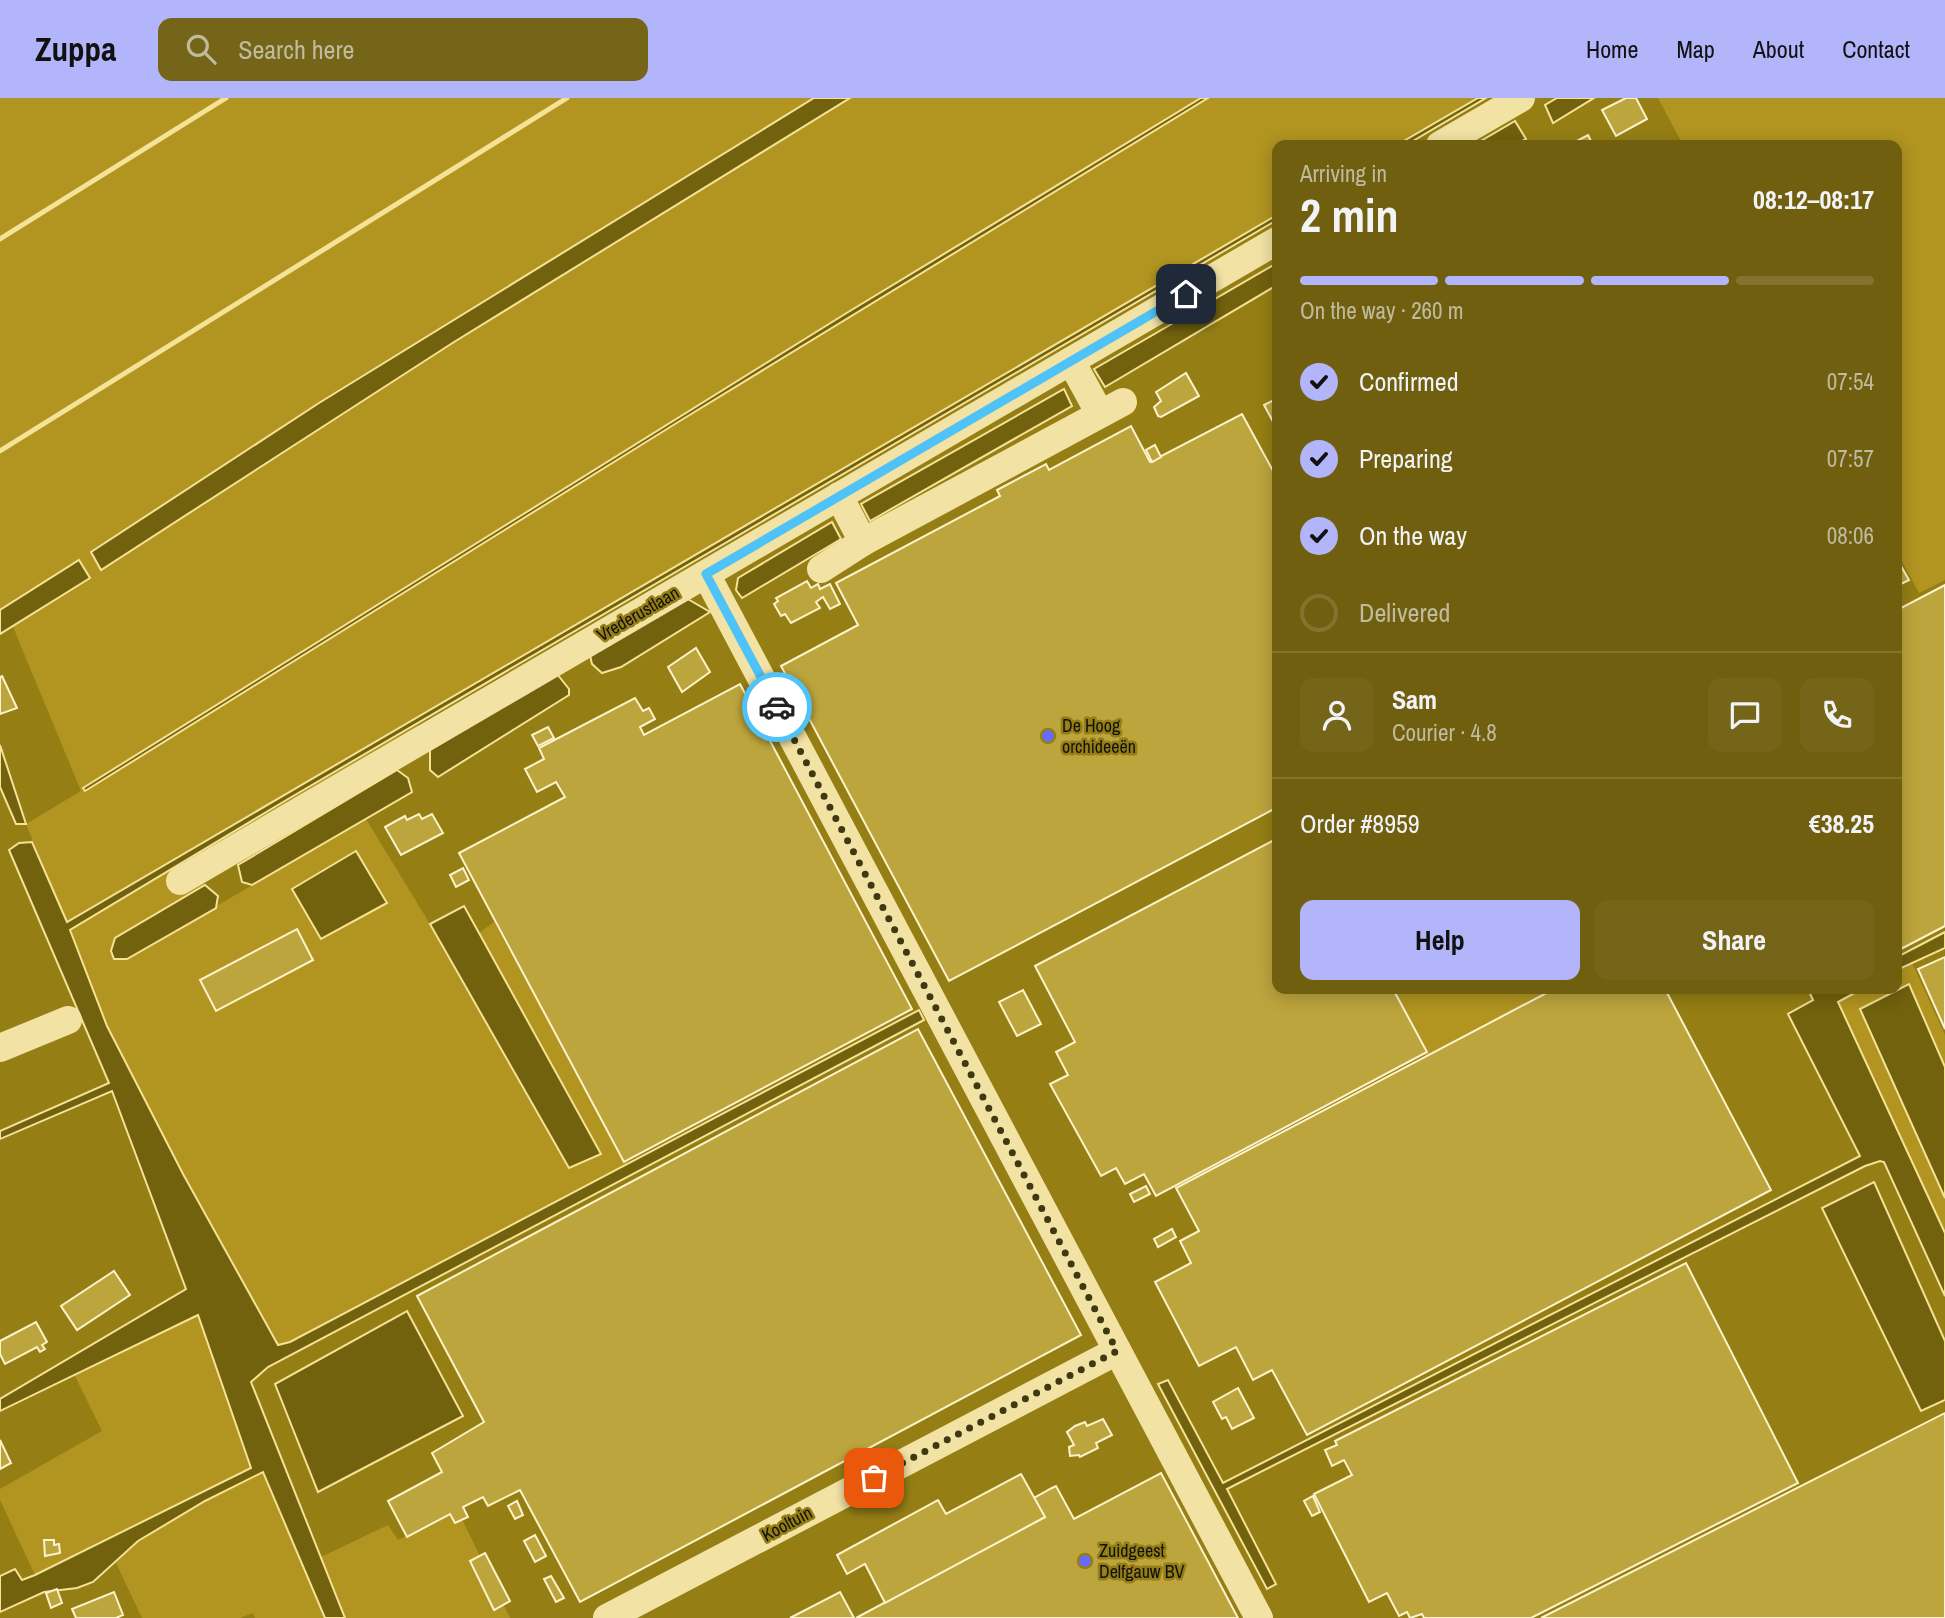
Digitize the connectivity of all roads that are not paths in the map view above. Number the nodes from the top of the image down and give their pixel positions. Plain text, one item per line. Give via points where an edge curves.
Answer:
1 (1521, 98) edge
2 (1449, 140) edge
3 (1272, 244) edge
4 (1071, 361) junction
5 (839, 496) junction
6 (863, 542) junction
7 (821, 569) dead end
8 (706, 574) junction
9 (180, 881) dead end
10 (68, 1020) dead end
11 (0, 1048) edge
12 (1117, 1351) junction
13 (607, 1618) edge
14 (1259, 1618) edge

1 - 2 street
3 - 4 street, Vrederustlaan
4 - 5 street, Vrederustlaan
4 - 6 street via 1111,408
5 - 6 street
5 - 8 street, Vrederustlaan
6 - 7 street
8 - 9 street, Vrederustlaan
8 - 12 street
10 - 11 street
12 - 13 street, Kooltuin
12 - 14 street

